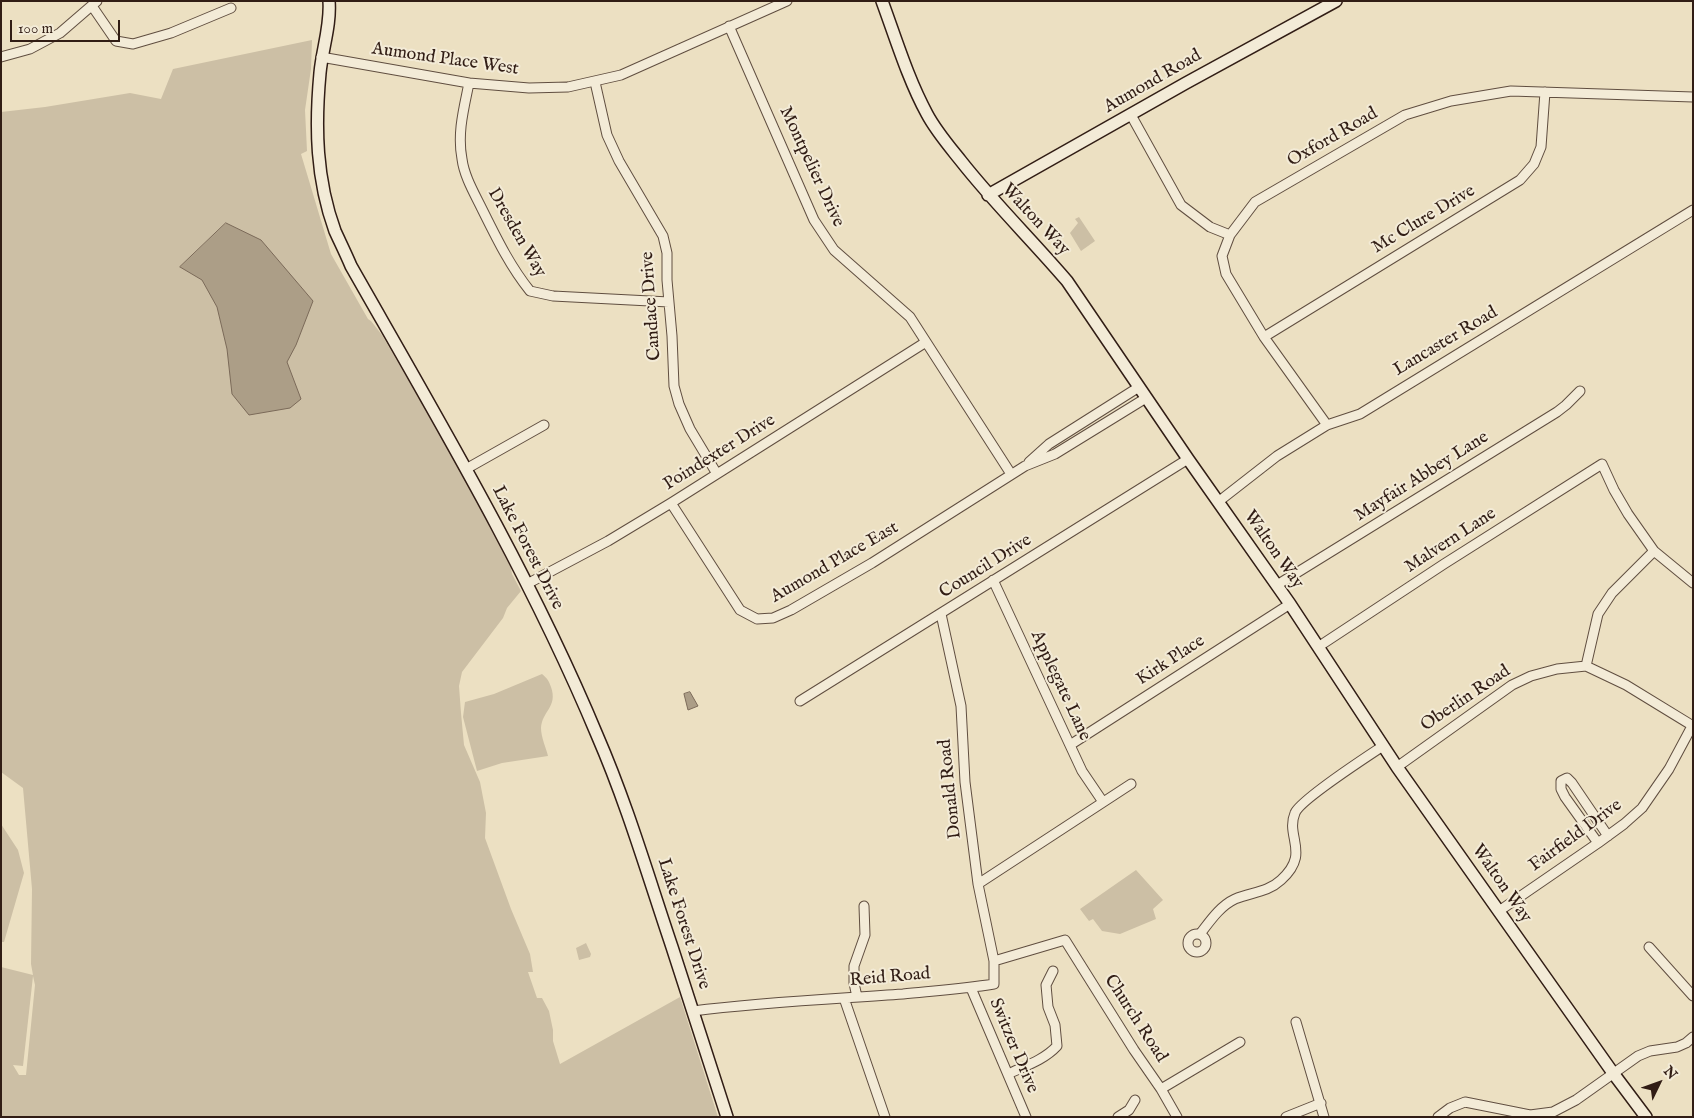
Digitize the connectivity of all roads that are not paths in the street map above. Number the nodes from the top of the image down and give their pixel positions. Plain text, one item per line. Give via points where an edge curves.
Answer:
1 (329, 1) edge
2 (787, 1) edge
3 (882, 1) edge
4 (1336, 1) edge
5 (94, 4) edge
6 (231, 8) dead end
7 (729, 26) junction
8 (1, 57) edge
9 (322, 57) junction
10 (595, 82) junction
11 (469, 83) junction
12 (1545, 92) junction
13 (1693, 96) edge
14 (1131, 115) junction
15 (988, 195) junction
16 (1693, 210) edge
17 (1230, 235) junction
18 (670, 302) junction
19 (1264, 337) junction
20 (926, 342) junction
21 (1139, 387) junction
22 (1580, 391) dead end
23 (1146, 398) junction
24 (544, 425) dead end
25 (1327, 426) junction
26 (1188, 459) junction
27 (1025, 466) junction
28 (466, 469) junction
29 (717, 474) junction
30 (1011, 474) junction
31 (1218, 502) junction
32 (671, 503) junction
33 (1654, 551) junction
34 (993, 580) junction
35 (1693, 583) edge
36 (527, 584) junction
37 (1276, 585) junction
38 (1290, 604) junction
39 (941, 614) junction
40 (1318, 647) junction
41 (1586, 666) junction
42 (800, 701) dead end
43 (1693, 726) edge
44 (1070, 744) junction
45 (1383, 746) junction
46 (1397, 766) junction
47 (1131, 784) dead end
48 (1103, 802) junction
49 (1608, 836) junction
50 (1598, 843) junction
51 (978, 884) junction
52 (864, 906) dead end
53 (1499, 911) junction
54 (1200, 934) dead end
55 (1649, 947) dead end
56 (994, 961) junction
57 (1053, 971) dead end
58 (971, 988) junction
59 (1693, 996) edge
60 (857, 997) junction
61 (844, 998) junction
62 (693, 1011) junction
63 (1296, 1022) dead end
64 (1693, 1036) edge
65 (1240, 1042) dead end
66 (1008, 1074) junction
67 (1613, 1074) junction
68 (1161, 1089) junction
69 (1135, 1100) dead end
70 (1321, 1103) junction
71 (728, 1117) edge
72 (885, 1117) edge
73 (1026, 1117) edge
74 (1118, 1117) edge
75 (1177, 1117) edge
76 (1286, 1117) edge
77 (1324, 1117) edge
78 (1438, 1117) edge
79 (1646, 1117) edge

1 - 9 street, Lake Forest Drive
2 - 7 street, Aumond Place West
3 - 15 street, Walton Way via 911,81 928,116
4 - 14 street, Aumond Road
5 - 6 street via 116,41 133,44
5 - 8 street via 60,33 30,49
7 - 10 street, Aumond Place West via 621,75
7 - 20 street, Montpelier Drive via 814,220 834,250 910,317
9 - 11 street, Aumond Place West
9 - 28 street, Lake Forest Drive via 317,111 318,159 335,230 351,266
10 - 11 street, Aumond Place West via 568,87 529,88
10 - 18 street, Candace Drive via 607,135 663,236
11 - 18 street, Dresden Way via 460,125 462,160 492,229 530,291 553,296
12 - 13 street, Oxford Road
12 - 17 street, Oxford Road via 1510,91 1476,96 1405,115 1255,202
12 - 19 street, Mc Clure Drive via 1541,147 1534,164 1520,180
14 - 15 street, Aumond Road
14 - 17 street via 1181,205 1210,227
15 - 21 street, Walton Way via 1067,281
16 - 25 street, Lancaster Road via 1360,414
17 - 19 street, Oxford Road via 1222,256 1226,274
18 - 29 street, Candace Drive via 674,386 690,429
19 - 25 street, Oxford Road
20 - 29 street, Poindexter Drive
20 - 30 street, Montpelier Drive
21 - 23 street, Walton Way
21 - 27 street, Aumond Place East via 1049,444
22 - 37 street, Mayfair Abbey Lane via 1557,412
23 - 26 street, Walton Way
23 - 27 street, Aumond Place East via 1055,454
24 - 28 street
25 - 31 street, Lancaster Road via 1277,456
26 - 31 street, Walton Way
26 - 34 street, Council Drive
27 - 30 street, Aumond Place East
28 - 36 street, Lake Forest Drive
29 - 32 street, Poindexter Drive
30 - 32 street, Aumond Place East via 872,563 773,618 757,619 740,610
31 - 37 street, Walton Way
32 - 36 street, Poindexter Drive
33 - 35 street
33 - 40 street, Malvern Lane via 1628,514 1602,464
33 - 41 street via 1612,593 1598,614
34 - 39 street, Council Drive
34 - 44 street, Applegate Lane
36 - 62 street, Lake Forest Drive via 620,789
37 - 38 street, Walton Way
38 - 40 street, Walton Way
38 - 44 street, Kirk Place
39 - 42 street, Council Drive
39 - 51 street, Donald Road via 961,706 965,782
40 - 45 street, Walton Way
41 - 43 street via 1626,685
41 - 46 street, Oberlin Road via 1556,669 1512,685
43 - 49 street, Fairfield Drive via 1642,808
44 - 48 street, Applegate Lane via 1082,771
45 - 46 street, Walton Way
45 - 54 street via 1338,776 1295,811 1296,852 1293,865 1280,881 1266,890 1229,902
46 - 53 street, Walton Way
47 - 48 street
48 - 51 street
49 - 50 street, Fairfield Drive
49 - 50 street via 1566,778 1561,789
50 - 53 street, Fairfield Drive
51 - 56 street, Donald Road
52 - 60 street via 865,935 854,966
53 - 67 street, Walton Way
55 - 59 street
56 - 58 street, Reid Road via 994,984
56 - 68 street, Church Road via 1065,940
57 - 66 street via 1046,985 1057,1046 1050,1054
58 - 60 street, Reid Road
58 - 66 street, Switzer Drive
60 - 61 street, Reid Road
61 - 62 street, Reid Road
61 - 72 street
62 - 71 street, Lake Forest Drive
63 - 70 street
64 - 67 street via 1677,1047 1638,1056
65 - 68 street
66 - 73 street, Switzer Drive
67 - 78 street via 1553,1112 1530,1115 1465,1102
67 - 79 street, Walton Way
68 - 75 street, Church Road
69 - 74 street via 1129,1110
70 - 76 street
70 - 77 street

